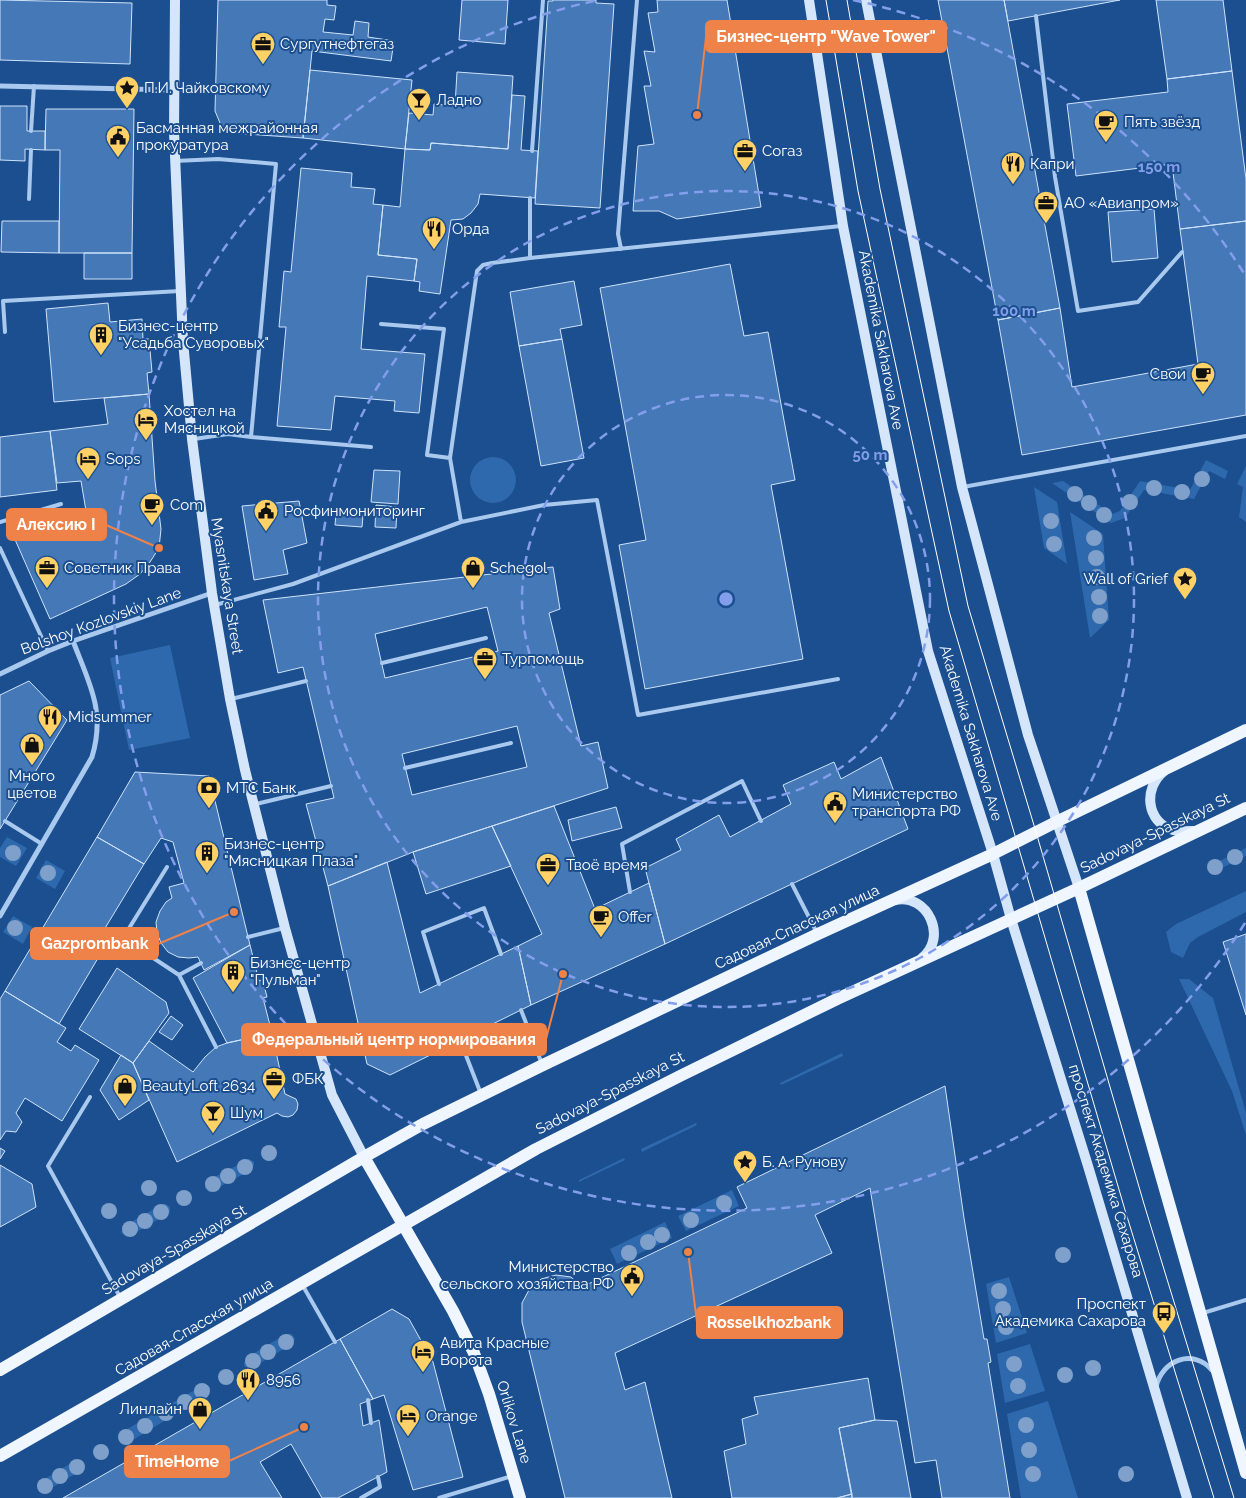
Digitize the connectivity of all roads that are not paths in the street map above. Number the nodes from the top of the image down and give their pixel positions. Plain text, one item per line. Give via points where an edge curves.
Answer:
1 (175, 0) edge
2 (543, 0) edge
3 (637, 0) edge
4 (809, 0) edge
5 (866, 0) edge
6 (1036, 16) dead end
7 (0, 86) edge
8 (34, 86) junction
9 (173, 90) junction
10 (32, 131) dead end
11 (31, 150) dead end
12 (532, 151) dead end
13 (175, 161) junction
14 (530, 198) dead end
15 (29, 199) dead end
16 (843, 226) junction
17 (621, 249) junction
18 (1182, 252) dead end
19 (530, 258) junction
20 (181, 291) junction
21 (381, 324) dead end
22 (5, 332) dead end
23 (251, 436) junction
24 (1246, 436) edge
25 (192, 439) junction
26 (371, 447) dead end
27 (450, 458) junction
28 (962, 487) junction
29 (61, 504) dead end
30 (0, 522) edge
31 (461, 522) junction
32 (0, 548) edge
33 (212, 593) junction
34 (214, 605) junction
35 (486, 638) dead end
36 (73, 641) junction
37 (48, 651) junction
38 (382, 663) dead end
39 (0, 674) edge
40 (838, 679) dead end
41 (306, 681) dead end
42 (230, 699) junction
43 (1246, 730) edge
44 (511, 743) dead end
45 (406, 768) dead end
46 (1169, 768) junction
47 (331, 786) dead end
48 (253, 805) junction
49 (1246, 808) edge
50 (5, 821) dead end
51 (761, 821) dead end
52 (1058, 821) junction
53 (1198, 831) junction
54 (42, 844) junction
55 (993, 854) junction
56 (167, 867) dead end
57 (792, 884) dead end
58 (1079, 888) junction
59 (630, 892) dead end
60 (888, 902) junction
61 (0, 916) edge
62 (1011, 919) junction
63 (285, 928) junction
64 (818, 934) junction
65 (248, 937) dead end
66 (501, 954) dead end
67 (201, 963) dead end
68 (915, 963) junction
69 (179, 975) junction
70 (439, 984) dead end
71 (521, 1010) dead end
72 (315, 1036) junction
73 (460, 1040) dead end
74 (274, 1045) dead end
75 (216, 1047) dead end
76 (543, 1065) junction
77 (481, 1096) junction
78 (90, 1097) dead end
79 (364, 1157) junction
80 (402, 1225) junction
81 (302, 1284) junction
82 (122, 1299) junction
83 (1246, 1300) edge
84 (1200, 1314) junction
85 (335, 1342) dead end
86 (0, 1370) edge
87 (1219, 1381) junction
88 (368, 1400) dead end
89 (1158, 1403) junction
90 (371, 1423) dead end
91 (0, 1456) edge
92 (1245, 1466) edge
93 (514, 1476) junction
94 (378, 1477) dead end
95 (362, 1498) edge
96 (439, 1498) edge
97 (520, 1498) edge
98 (1187, 1498) edge

1 - 9 main road, Myasnitskaya Street
2 - 12 lane
3 - 17 lane via 618,234
4 - 16 main road, Akademika Sakharova Ave
5 - 28 main road
6 - 18 lane via 1055,177 1078,311 1138,302
7 - 8 street
8 - 9 street
8 - 10 lane
9 - 13 main road, Myasnitskaya Street
11 - 15 lane
13 - 20 main road, Myasnitskaya Street
13 - 23 lane via 218,159 276,164
14 - 19 lane
16 - 17 lane
16 - 55 main road, Akademika Sakharova Ave via 928,651
17 - 19 lane
19 - 27 lane via 483,265 477,271
20 - 22 lane via 3,301
20 - 25 main road, Myasnitskaya Street
21 - 27 lane via 444,330 427,454
23 - 25 lane via 228,434
23 - 26 lane
24 - 28 lane
25 - 33 main road, Myasnitskaya Street
27 - 31 lane
28 - 52 main road via 1028,735
29 - 30 lane
31 - 34 lane via 293,584
31 - 40 lane via 544,505 598,500 638,715
32 - 37 lane
33 - 34 main road, Myasnitskaya Street
33 - 36 street, Bolshoy Kozlovskiy Lane
34 - 42 main road, Myasnitskaya Street
35 - 38 lane
36 - 37 street, Bolshoy Kozlovskiy Lane
36 - 54 street via 96,704 96,741 92,756
37 - 39 street, Bolshoy Kozlovskiy Lane
41 - 42 lane
42 - 48 main road, Myasnitskaya Street
43 - 46 main road, Садовая-Спасская улица
44 - 45 lane
46 - 52 main road, Садовая-Спасская улица
46 - 53 main road via 1153,784 1150,807 1163,826
47 - 48 lane
48 - 63 main road, Myasnitskaya Street
49 - 53 main road, Sadovaya-Spasskaya St
50 - 54 lane
51 - 59 lane via 742,781 622,844
52 - 55 main road, Садовая-Спасская улица
52 - 58 main road
53 - 58 main road, Sadovaya-Spasskaya St
54 - 61 street
55 - 60 main road, Садовая-Спасская улица
55 - 62 main road, проспект Академика Сахарова
56 - 69 lane via 124,938
57 - 64 lane
58 - 62 main road
58 - 84 main road
60 - 64 main road, Садовая-Спасская улица
60 - 68 main road via 910,900 929,914 934,936 931,947
62 - 68 main road
62 - 89 main road, проспект Академика Сахарова
63 - 65 lane
63 - 72 main road, Myasnitskaya Street
64 - 76 main road, Садовая-Спасская улица
66 - 70 lane via 484,908 423,932
67 - 69 lane
68 - 80 main road, Sadovaya-Spasskaya St via 688,1071 536,1149
69 - 75 lane
71 - 76 lane
72 - 74 lane
72 - 79 main road, Myasnitskaya Street via 332,1095
73 - 77 lane
76 - 77 main road, Садовая-Спасская улица
77 - 79 main road, Садовая-Спасская улица
78 - 82 lane via 48,1166
79 - 80 main road, Orlikov Lane
79 - 82 main road, Sadovaya-Spasskaya St
80 - 81 main road, Садовая-Спасская улица
80 - 93 main road, Orlikov Lane via 474,1353
81 - 85 lane
81 - 91 main road, Садовая-Спасская улица
82 - 86 main road, Sadovaya-Spasskaya St
83 - 84 lane
84 - 87 main road
87 - 89 street via 1209,1366 1201,1361 1177,1361 1165,1368 1160,1376 1156,1394
87 - 92 main road
88 - 90 lane
89 - 98 main road, проспект Академика Сахарова
93 - 96 lane
93 - 97 main road, Orlikov Lane
94 - 95 lane via 380,1487

